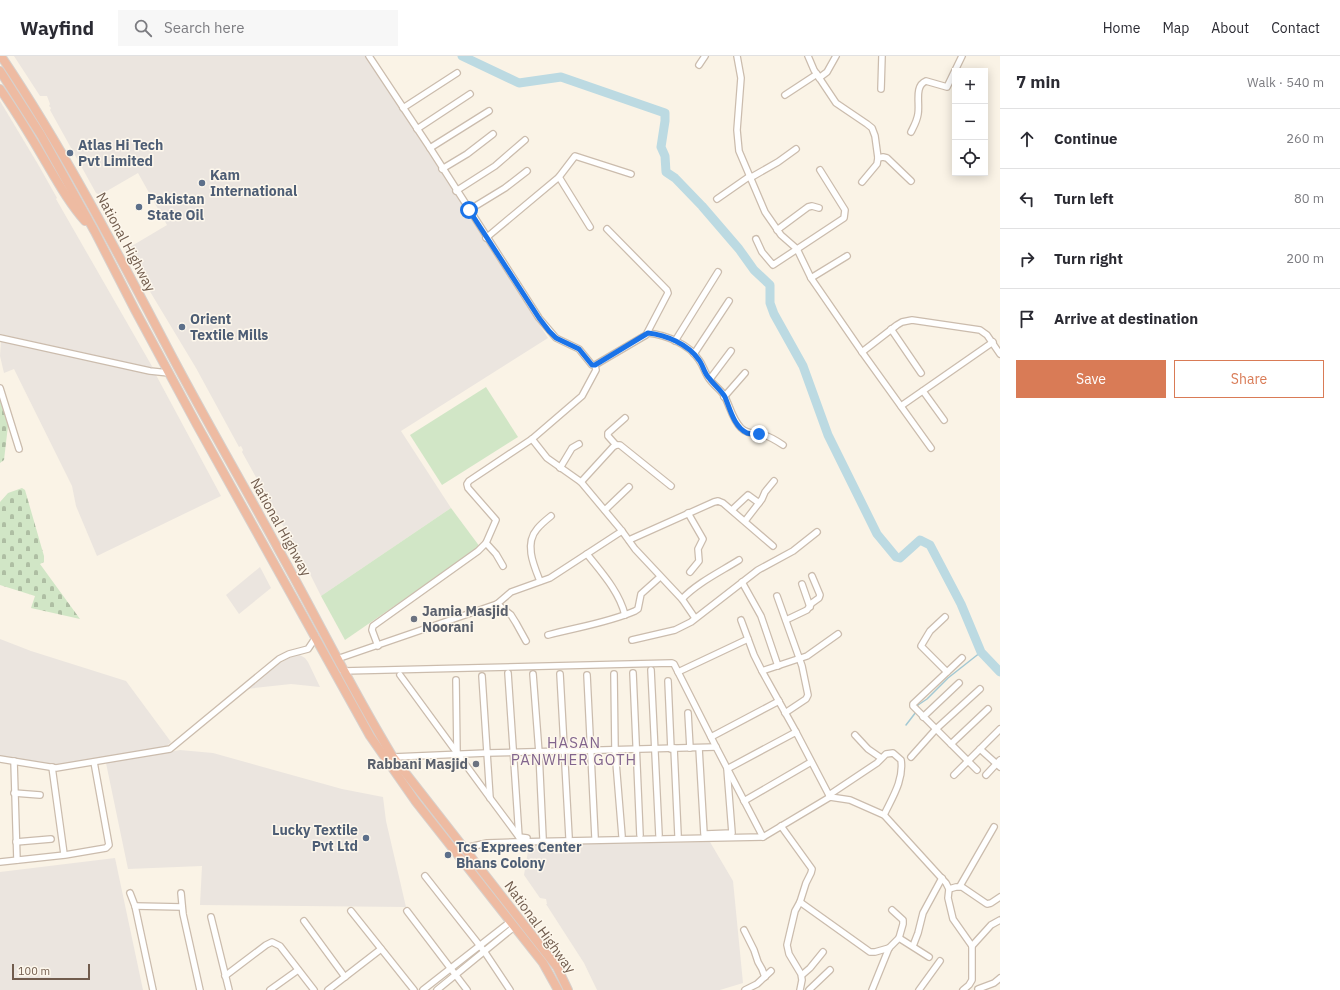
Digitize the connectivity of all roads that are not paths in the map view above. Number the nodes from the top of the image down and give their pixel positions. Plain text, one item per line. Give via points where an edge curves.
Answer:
1 (1, 56) edge
2 (369, 56) edge
3 (705, 56) edge
4 (737, 56) edge
5 (808, 56) edge
6 (836, 56) edge
7 (882, 56) edge
8 (962, 56) edge
9 (699, 65) dead end
10 (0, 72) edge
11 (457, 73) dead end
12 (818, 76) junction
13 (0, 89) edge
14 (882, 89) dead end
15 (470, 94) dead end
16 (785, 95) dead end
17 (403, 108) junction
18 (489, 111) dead end
19 (417, 129) junction
20 (911, 132) dead end
21 (493, 134) dead end
22 (525, 140) dead end
23 (430, 148) junction
24 (796, 149) dead end
25 (878, 158) junction
26 (442, 169) junction
27 (820, 170) dead end
28 (527, 171) dead end
29 (630, 174) dead end
30 (559, 177) junction
31 (750, 177) junction
32 (911, 181) dead end
33 (862, 182) dead end
34 (456, 191) junction
35 (717, 199) dead end
36 (819, 208) dead end
37 (469, 210) junction
38 (590, 227) dead end
39 (607, 230) dead end
40 (777, 230) junction
41 (95, 232) junction
42 (486, 238) junction
43 (756, 239) dead end
44 (797, 249) junction
45 (847, 256) dead end
46 (718, 272) dead end
47 (811, 278) junction
48 (729, 301) dead end
49 (891, 329) junction
50 (648, 333) junction
51 (0, 338) edge
52 (675, 341) junction
53 (993, 342) junction
54 (731, 351) dead end
55 (862, 352) junction
56 (694, 354) junction
57 (1000, 354) edge
58 (595, 365) junction
59 (170, 373) junction
60 (745, 373) dead end
61 (921, 373) dead end
62 (710, 380) junction
63 (0, 388) edge
64 (923, 391) junction
65 (724, 397) junction
66 (901, 406) junction
67 (625, 418) dead end
68 (944, 420) dead end
69 (532, 438) junction
70 (579, 444) dead end
71 (616, 445) junction
72 (783, 445) dead end
73 (931, 448) dead end
74 (19, 449) dead end
75 (560, 468) junction
76 (774, 481) dead end
77 (581, 482) junction
78 (671, 486) dead end
79 (629, 487) dead end
80 (759, 503) junction
81 (605, 510) junction
82 (732, 510) junction
83 (688, 513) junction
84 (551, 516) dead end
85 (745, 521) junction
86 (622, 531) junction
87 (817, 532) dead end
88 (629, 540) junction
89 (486, 543) junction
90 (773, 546) dead end
91 (587, 554) junction
92 (739, 560) dead end
93 (503, 566) dead end
94 (690, 572) dead end
95 (812, 576) dead end
96 (660, 577) junction
97 (540, 581) junction
98 (742, 582) junction
99 (802, 584) dead end
100 (777, 596) dead end
101 (682, 599) junction
102 (497, 604) junction
103 (810, 607) junction
104 (625, 615) junction
105 (696, 618) junction
106 (945, 618) dead end
107 (741, 620) dead end
108 (786, 620) junction
109 (838, 634) dead end
110 (548, 635) dead end
111 (316, 637) junction
112 (748, 639) junction
113 (632, 640) dead end
114 (526, 641) dead end
115 (378, 646) junction
116 (962, 658) dead end
117 (337, 659) junction
118 (799, 659) junction
119 (778, 666) junction
120 (343, 670) junction
121 (651, 670) dead end
122 (762, 671) junction
123 (678, 672) junction
124 (947, 672) junction
125 (508, 673) dead end
126 (633, 673) dead end
127 (533, 674) dead end
128 (560, 674) dead end
129 (614, 674) dead end
130 (400, 675) dead end
131 (587, 675) dead end
132 (482, 676) dead end
133 (456, 680) dead end
134 (668, 681) dead end
135 (959, 683) dead end
136 (980, 689) dead end
137 (779, 701) junction
138 (988, 709) dead end
139 (688, 713) dead end
140 (785, 713) junction
141 (923, 717) junction
142 (936, 729) junction
143 (1000, 729) edge
144 (796, 732) junction
145 (855, 735) dead end
146 (711, 737) junction
147 (951, 744) junction
148 (716, 747) junction
149 (690, 748) junction
150 (699, 748) junction
151 (655, 749) junction
152 (673, 749) junction
153 (980, 749) junction
154 (615, 750) junction
155 (637, 750) junction
156 (591, 751) junction
157 (539, 752) junction
158 (564, 752) junction
159 (487, 753) junction
160 (513, 753) junction
161 (457, 754) junction
162 (393, 757) junction
163 (911, 757) dead end
164 (881, 758) junction
165 (0, 759) edge
166 (14, 761) junction
167 (968, 761) junction
168 (94, 762) junction
169 (811, 762) junction
170 (999, 764) edge
171 (52, 767) junction
172 (727, 769) junction
173 (977, 770) dead end
174 (954, 775) dead end
175 (986, 775) dead end
176 (14, 794) junction
177 (40, 796) dead end
178 (829, 796) junction
179 (490, 798) junction
180 (744, 801) junction
181 (884, 815) junction
182 (780, 826) junction
183 (994, 827) dead end
184 (704, 834) junction
185 (640, 835) junction
186 (659, 835) junction
187 (678, 835) junction
188 (594, 836) junction
189 (622, 836) junction
190 (520, 837) junction
191 (569, 837) junction
192 (763, 837) junction
193 (543, 838) junction
194 (51, 839) dead end
195 (16, 842) junction
196 (465, 848) junction
197 (64, 854) dead end
198 (17, 860) junction
199 (0, 862) edge
200 (425, 876) dead end
201 (942, 878) junction
202 (960, 886) junction
203 (949, 890) junction
204 (130, 893) dead end
205 (181, 893) dead end
206 (1000, 897) edge
207 (800, 902) junction
208 (135, 906) junction
209 (182, 907) junction
210 (892, 910) dead end
211 (351, 911) dead end
212 (406, 911) dead end
213 (211, 917) dead end
214 (1000, 920) edge
215 (304, 921) dead end
216 (512, 924) junction
217 (744, 930) dead end
218 (898, 938) junction
219 (479, 946) junction
220 (913, 946) junction
221 (972, 946) junction
222 (889, 948) junction
223 (382, 949) junction
224 (484, 952) junction
225 (823, 952) dead end
226 (928, 957) dead end
227 (940, 962) dead end
228 (450, 969) junction
229 (298, 970) junction
230 (830, 970) dead end
231 (770, 971) dead end
232 (456, 975) junction
233 (802, 975) junction
234 (225, 976) junction
235 (345, 977) junction
236 (765, 977) junction
237 (1000, 978) edge
238 (972, 980) junction
239 (153, 990) edge
240 (200, 990) edge
241 (228, 990) edge
242 (270, 990) edge
243 (314, 990) edge
244 (328, 990) edge
245 (414, 990) edge
246 (423, 990) edge
247 (437, 990) edge
248 (467, 990) edge
249 (510, 990) edge
250 (558, 990) edge
251 (568, 990) edge
252 (745, 990) edge
253 (800, 990) edge
254 (808, 990) edge
255 (872, 990) edge
256 (919, 990) edge
257 (963, 990) edge
258 (978, 990) edge

1 - 117 highway, National Highway via 87,196
2 - 17 street
3 - 9 street
4 - 31 street via 741,78 737,144
5 - 12 street
6 - 12 street via 827,72
7 - 14 street
8 - 20 street via 947,87 926,81 922,83 919,88 918,116
10 - 41 highway, National Highway via 41,135
11 - 17 street
12 - 16 street
12 - 25 street via 836,103 872,128
13 - 41 highway via 78,214
15 - 19 street
17 - 19 street
18 - 23 street
19 - 23 street
21 - 26 street
22 - 34 street via 495,166
23 - 26 street
24 - 31 street
25 - 32 street via 887,158
25 - 33 street via 877,164
26 - 34 street
27 - 44 street via 845,210 845,216 843,220
28 - 37 street
29 - 30 street via 575,156
30 - 38 street
30 - 42 street
31 - 35 street
31 - 40 street via 765,212
34 - 37 street
36 - 40 street via 808,207
37 - 42 street
39 - 50 street via 668,291
40 - 44 street
41 - 59 highway, National Highway
42 - 58 street via 549,331 556,338 579,349 592,365
43 - 44 street via 762,252 773,265
44 - 47 street
45 - 47 street
46 - 52 street
47 - 55 street
48 - 56 street
49 - 53 street via 902,322 912,320 980,330
49 - 55 street
49 - 61 street
50 - 52 street
50 - 58 street
51 - 59 street
52 - 56 street
53 - 57 street
53 - 64 street
54 - 62 street
55 - 66 street
56 - 62 street
58 - 69 street via 596,370 582,396
59 - 111 highway, National Highway
60 - 65 street
62 - 65 street
63 - 74 street
64 - 66 street
64 - 68 street
65 - 72 street via 736,422 746,432 764,435
66 - 73 street
67 - 71 street via 608,433
69 - 75 street via 547,458
69 - 89 street via 467,484 496,520
70 - 75 street via 572,448
71 - 77 street
71 - 78 street via 620,445
75 - 77 street
76 - 80 street
77 - 81 street
79 - 81 street
80 - 82 street via 748,495
80 - 85 street
81 - 86 street
82 - 83 street via 718,501
82 - 85 street
83 - 88 street
83 - 94 street via 703,539 698,549 699,561
84 - 97 street via 536,530 532,538 532,562
85 - 90 street
86 - 88 street
86 - 91 street
87 - 98 street
88 - 96 street
89 - 93 street
89 - 115 street via 373,626
91 - 97 street via 550,578
91 - 104 street via 614,590
92 - 101 street
95 - 103 street via 820,597 812,602
96 - 101 street
96 - 104 street via 641,594 638,609
97 - 102 street via 511,592
98 - 105 street
98 - 119 street via 761,616
99 - 103 street
100 - 108 street
101 - 105 street
102 - 114 street via 510,615
102 - 115 street
103 - 108 street
104 - 110 street via 588,627
105 - 113 street via 675,630
106 - 124 street via 930,631 921,648
107 - 112 street
108 - 118 street
109 - 118 street via 812,654
111 - 168 street via 308,649 279,659 170,749
111 - 216 highway, National Highway via 370,736 387,761
112 - 122 street
112 - 123 street
115 - 117 street
116 - 124 street
117 - 120 highway, National Highway
118 - 119 street
118 - 140 street via 808,695
119 - 122 street
120 - 123 street via 670,662
120 - 162 highway, National Highway
121 - 151 street
122 - 137 street
123 - 146 street
124 - 141 street via 913,704
125 - 160 street
126 - 155 street
127 - 157 street
128 - 158 street
129 - 154 street
130 - 161 street
131 - 156 street
132 - 159 street
133 - 161 street
134 - 152 street
135 - 141 street
136 - 142 street
137 - 140 street
137 - 146 street
138 - 147 street
139 - 149 street
140 - 144 street
141 - 142 street
142 - 147 street
142 - 163 street
143 - 153 street
144 - 169 street
144 - 172 street
145 - 164 street
146 - 148 street
147 - 167 street
148 - 150 street
148 - 172 street
149 - 150 street
149 - 152 street
150 - 184 street
151 - 152 street
151 - 155 street
151 - 186 street
152 - 187 street
153 - 167 street
153 - 170 street
154 - 155 street
154 - 156 street
154 - 189 street
155 - 185 street
156 - 158 street
156 - 188 street
157 - 158 street
157 - 160 street
157 - 193 street
158 - 191 street
159 - 160 street
159 - 161 street
159 - 179 street
160 - 190 street
161 - 162 street
161 - 179 street
162 - 196 highway, National Highway
164 - 178 street
164 - 181 street via 893,752 901,760 902,767 900,780
165 - 166 street
166 - 171 street
166 - 176 street
167 - 173 street
167 - 174 street
168 - 171 street
168 - 198 street via 108,847
169 - 178 street
169 - 180 street
170 - 175 street
171 - 197 street
172 - 180 street
172 - 184 street via 732,833
176 - 177 street
176 - 195 street
178 - 181 street via 850,800
178 - 182 street
179 - 190 street
180 - 192 street
181 - 201 street
182 - 192 street
182 - 207 street via 812,869
183 - 202 street
184 - 187 street
185 - 186 street
185 - 189 street
186 - 187 street
188 - 189 street
188 - 191 street
190 - 193 street
191 - 193 street
192 - 196 street via 514,842 487,843
194 - 195 street
195 - 198 street
196 - 251 highway, National Highway via 557,968
198 - 199 street
200 - 219 street
201 - 203 street
201 - 220 street via 923,913
202 - 203 street
202 - 206 street via 987,904
203 - 221 street via 948,898 953,919
204 - 208 street
205 - 209 street
207 - 222 street via 870,952
207 - 233 street via 795,911 787,946
208 - 209 street
208 - 239 street
209 - 240 street
210 - 218 street via 903,920
211 - 223 street
212 - 228 street
213 - 234 street
214 - 221 street via 991,925
215 - 235 street
216 - 219 street
216 - 224 street
216 - 250 highway, National Highway via 542,963
217 - 236 street
218 - 220 street
218 - 222 street
219 - 224 street
219 - 228 street
220 - 226 street
221 - 238 street
222 - 255 street
223 - 235 street
223 - 245 street
224 - 232 street
224 - 249 street
225 - 233 street
227 - 256 street
228 - 232 street
228 - 246 street
229 - 234 street via 280,946 272,942
229 - 242 street
229 - 243 street
230 - 254 street
231 - 236 street
232 - 247 street
232 - 248 street
233 - 253 street
234 - 241 street
235 - 244 street
236 - 252 street
237 - 258 street
238 - 257 street
238 - 258 street

